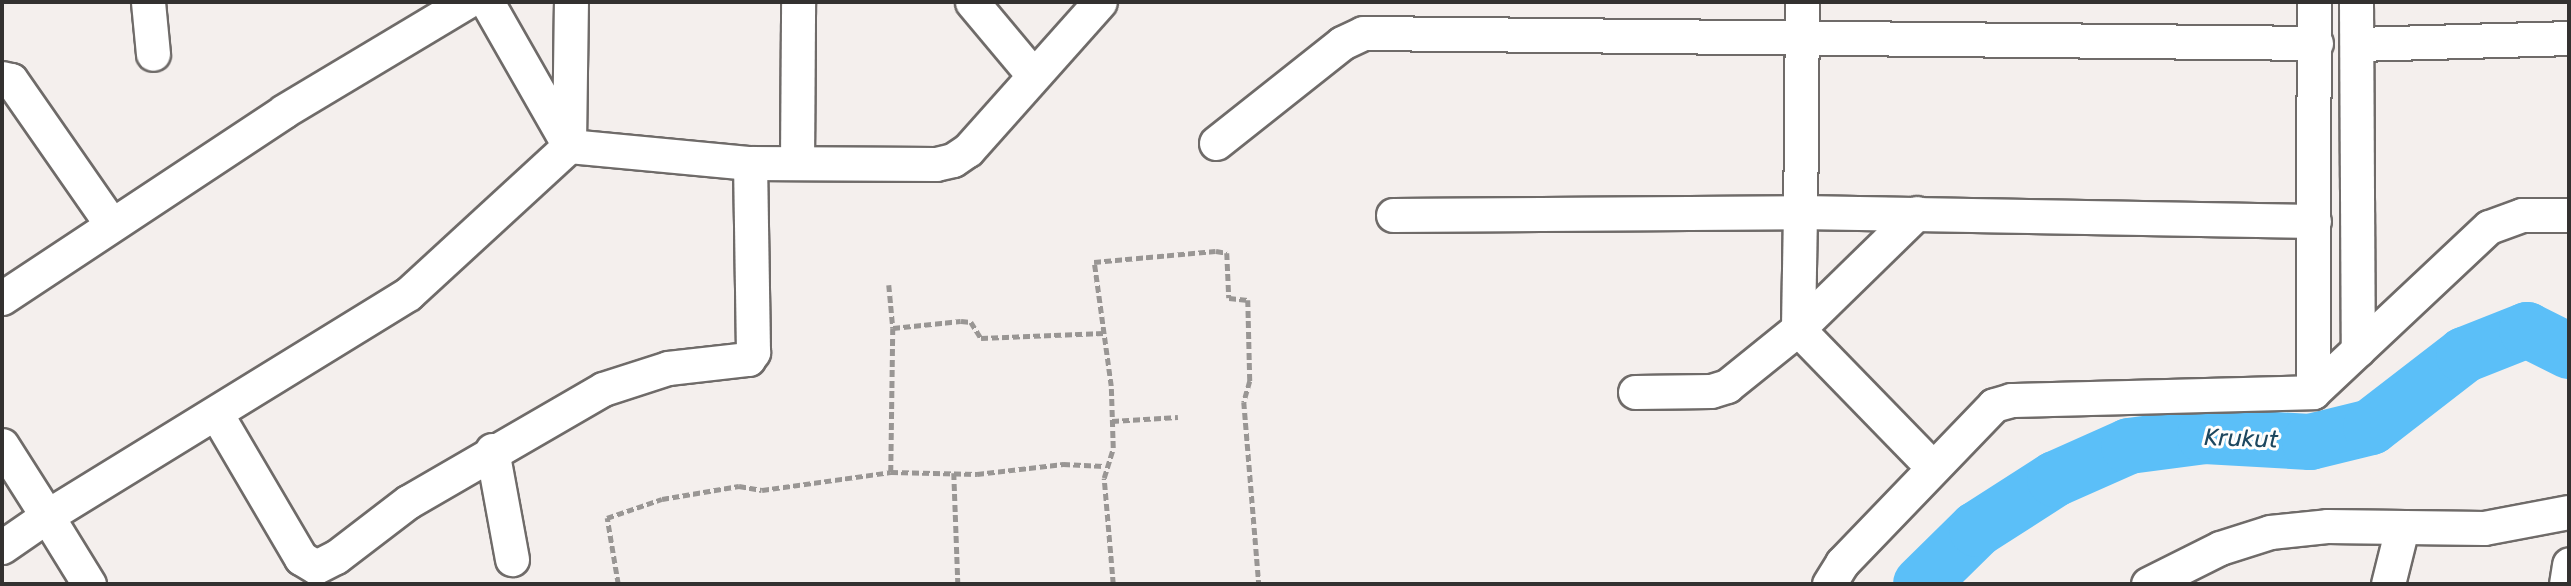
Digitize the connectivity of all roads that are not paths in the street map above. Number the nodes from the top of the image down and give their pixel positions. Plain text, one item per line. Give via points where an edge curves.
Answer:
1 (148, 2) edge
2 (466, 2) edge
3 (487, 2) edge
4 (571, 2) edge
5 (798, 2) edge
6 (972, 2) edge
7 (1100, 2) edge
8 (1802, 2) edge
9 (2314, 2) edge
10 (2356, 2) edge
11 (1802, 38) junction
12 (2569, 38) edge
13 (2316, 43) junction
14 (2357, 44) junction
15 (153, 54) dead end
16 (1033, 75) junction
17 (2, 78) edge
18 (1216, 143) dead end
19 (569, 146) junction
20 (797, 162) junction
21 (750, 163) junction
22 (1800, 212) junction
23 (1917, 213) junction
24 (1393, 215) dead end
25 (2569, 215) edge
26 (2314, 221) junction
27 (111, 224) junction
28 (2, 298) edge
29 (1798, 329) junction
30 (2358, 350) junction
31 (1635, 392) dead end
32 (2313, 392) junction
33 (217, 415) junction
34 (2, 445) edge
35 (492, 450) junction
36 (1931, 466) junction
37 (2569, 512) edge
38 (47, 516) junction
39 (2402, 528) junction
40 (2, 547) edge
41 (512, 558) dead end
42 (2569, 564) edge
43 (2201, 570) edge
44 (89, 584) edge
45 (1829, 584) edge
46 (2148, 584) edge
47 (2388, 584) edge
48 (2566, 584) edge

1 - 15 street
2 - 27 street via 284,111
3 - 19 street
4 - 19 street
5 - 20 street
6 - 16 street
7 - 16 street
8 - 11 street
9 - 13 street
10 - 14 street
11 - 13 street
11 - 18 street via 1363,33 1342,43
11 - 22 street
12 - 14 street
13 - 26 street
14 - 30 street
16 - 20 street via 968,150 953,160 936,164
17 - 27 street via 11,80
19 - 21 street
19 - 33 street via 408,295
20 - 21 street
21 - 35 street via 753,352 748,359 634,376
22 - 23 street
22 - 24 street
22 - 29 street
23 - 26 street
23 - 29 street
25 - 30 street via 2522,215 2489,227
26 - 32 street
27 - 28 street
29 - 31 street via 1719,389
29 - 36 street
30 - 32 street
32 - 36 street via 2011,400 1981,414
33 - 35 street via 301,558 316,567
33 - 38 street
34 - 38 street
35 - 41 street
36 - 45 street via 1842,563
37 - 39 street via 2484,528
38 - 40 street
38 - 44 street
39 - 43 street via 2327,526 2270,532
39 - 47 street
42 - 48 street
43 - 46 street

